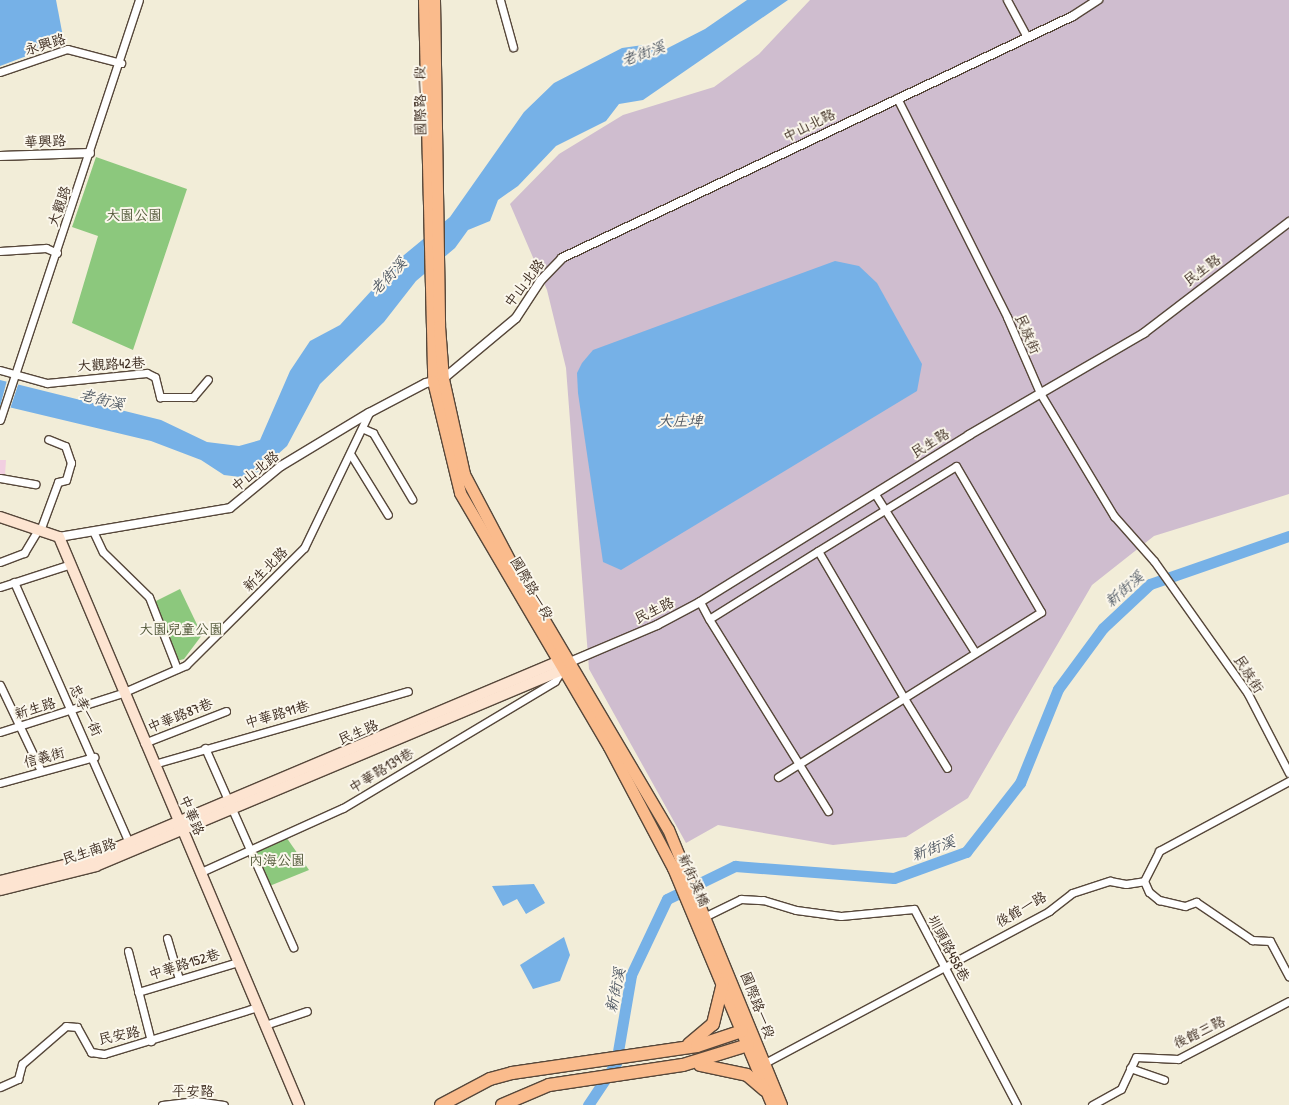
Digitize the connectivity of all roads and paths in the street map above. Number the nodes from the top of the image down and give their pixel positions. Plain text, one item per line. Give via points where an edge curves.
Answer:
1 (139, 0) edge
2 (424, 0) edge
3 (434, 0) edge
4 (500, 0) edge
5 (1007, 0) edge
6 (1098, 0) edge
7 (1027, 37) junction
8 (513, 47) dead end
9 (121, 63) junction
10 (0, 72) edge
11 (897, 98) junction
12 (90, 153) junction
13 (0, 156) edge
14 (432, 201) junction
15 (1289, 222) edge
16 (0, 251) edge
17 (57, 253) junction
18 (0, 370) edge
19 (15, 377) junction
20 (208, 379) dead end
21 (438, 380) junction
22 (1040, 393) junction
23 (369, 413) junction
24 (0, 420) edge
25 (364, 429) junction
26 (48, 439) dead end
27 (351, 455) junction
28 (0, 478) edge
29 (35, 484) dead end
30 (875, 494) junction
31 (412, 499) dead end
32 (883, 510) junction
33 (388, 515) dead end
34 (0, 517) edge
35 (40, 528) junction
36 (93, 531) junction
37 (59, 537) junction
38 (818, 551) junction
39 (0, 562) edge
40 (68, 565) junction
41 (14, 582) junction
42 (0, 587) edge
43 (700, 602) junction
44 (709, 619) junction
45 (975, 652) junction
46 (570, 662) junction
47 (559, 666) junction
48 (177, 669) junction
49 (0, 684) edge
50 (408, 691) dead end
51 (122, 693) junction
52 (904, 698) junction
53 (70, 710) junction
54 (226, 711) dead end
55 (19, 727) junction
56 (0, 732) edge
57 (144, 743) junction
58 (206, 748) junction
59 (94, 757) junction
60 (798, 763) junction
61 (154, 764) junction
62 (947, 768) dead end
63 (41, 771) junction
64 (1289, 773) edge
65 (778, 777) dead end
66 (1289, 781) edge
67 (0, 783) edge
68 (232, 806) junction
69 (828, 811) dead end
70 (182, 826) junction
71 (131, 847) junction
72 (676, 847) joint
73 (251, 849) junction
74 (664, 849) joint
75 (201, 872) junction
76 (0, 881) edge
77 (1144, 881) junction
78 (0, 890) edge
79 (701, 919) junction
80 (167, 938) dead end
81 (293, 947) dead end
82 (128, 951) dead end
83 (238, 962) junction
84 (944, 966) junction
85 (1289, 976) edge
86 (179, 980) junction
87 (723, 983) junction
88 (138, 992) junction
89 (1289, 1000) edge
90 (258, 1007) junction
91 (307, 1011) dead end
92 (265, 1025) junction
93 (748, 1032) junction
94 (151, 1041) junction
95 (748, 1044) junction
96 (681, 1048) junction
97 (683, 1065) junction
98 (760, 1065) junction
99 (1130, 1068) junction
100 (1164, 1080) dead end
101 (0, 1087) edge
102 (765, 1090) junction
103 (162, 1105) edge
104 (224, 1105) edge
105 (299, 1105) edge
106 (441, 1105) edge
107 (502, 1105) edge
108 (772, 1105) edge
109 (781, 1105) edge
110 (1016, 1105) edge
111 (1092, 1105) edge

1 - 9 street, 大觀路
2 - 14 main road, 國際路一段
3 - 14 main road, 國際路一段
4 - 8 street
5 - 7 street
6 - 7 street, 中山北路
7 - 11 street, 中山北路
9 - 10 street, 永興路 via 67,49
9 - 12 street, 大觀路
11 - 21 street, 中山北路 via 562,258 541,280 516,318
11 - 22 street, 民族街 via 1007,317
12 - 13 street, 華興路
12 - 17 street, 大觀路
14 - 21 main road, 國際路一段 via 434,325
15 - 22 street, 民生路 via 1144,333
16 - 17 street via 46,248
17 - 19 street, 大觀路
18 - 19 street
19 - 20 street, 大觀路42巷 via 47,383 147,373 155,377 160,397 193,397
19 - 24 street, 大觀路
21 - 23 street, 中山北路
21 - 46 main road, 國際路一段 via 464,474 514,570
21 - 47 main road, 國際路一段 via 460,493
22 - 30 street, 民生路
22 - 64 street, 民族街 via 1114,516 1196,619 1248,694
23 - 25 street, 新生北路
23 - 36 street, 中山北路 via 281,466 230,508
25 - 27 street, 新生北路
25 - 31 street via 373,433
26 - 35 street via 65,446 71,463 66,480 58,482
27 - 33 street
27 - 48 street, 新生北路 via 296,558 186,665
28 - 29 street
30 - 32 street
30 - 43 street, 民生路
32 - 38 street
32 - 45 street via 931,578
32 - 45 street via 956,466 1041,612
34 - 35 main road
35 - 37 main road
35 - 39 street via 24,553
36 - 37 street, 中山北路
36 - 48 street via 103,552 149,597
37 - 40 main road, 中華路
38 - 44 street
38 - 52 street
40 - 41 street
40 - 51 main road, 中華路
41 - 42 street
41 - 53 street, 忠孝一街
43 - 44 street
43 - 46 street, 民生路 via 657,625
44 - 60 street
45 - 52 street
46 - 47 main road, 民生路
46 - 72 main road, 國際路一段
47 - 68 main road, 民生路
47 - 73 street, 中華路139巷 via 555,681 343,808
47 - 74 main road, 國際路一段 via 610,747
48 - 51 street, 新生北路
49 - 55 street
50 - 58 street, 中華路91巷
51 - 53 street, 新生路
51 - 57 main road, 中華路
52 - 60 street
52 - 62 street
53 - 55 street, 新生路
53 - 59 street, 忠孝一街
54 - 57 street, 中華路87巷
55 - 56 street, 新生路
55 - 63 street
57 - 61 main road, 中華路
58 - 61 street, 中華路91巷
58 - 68 street
59 - 63 street, 信義街
59 - 71 street, 忠孝一街
60 - 65 street
60 - 69 street
61 - 70 main road, 中華路
63 - 67 street, 信義街
66 - 77 street via 1159,852
68 - 70 main road, 民生路
68 - 73 street
70 - 71 main road, 民生南路
70 - 75 main road, 中華路
71 - 76 main road, 民生南路
71 - 78 main road, 民生南路 via 96,866
72 - 79 main road, 新街溪橋
73 - 75 street, 中華路139巷
73 - 81 street
74 - 79 main road, 新街溪橋
75 - 83 main road, 中華路
77 - 84 street, 後館一路 via 1126,884 1110,881 1088,886
77 - 85 street via 1149,892 1159,900 1185,906 1196,902 1252,940 1270,940
79 - 84 street, 圳頭路458巷 via 741,899 841,916 914,909
79 - 87 main road, 國際路一段
79 - 93 main road, 國際路一段
80 - 86 street
82 - 88 street
83 - 86 street, 中華路152巷
83 - 90 main road, 中華路
84 - 98 street, 後館一路
84 - 110 street, 圳頭路458巷
86 - 88 street, 中華路152巷
87 - 93 main road, 國際路一段
87 - 96 highway via 712,1024 705,1034
88 - 94 street
89 - 99 street, 後館三路 via 1178,1059 1136,1057
90 - 92 main road, 中華路
90 - 94 street, 民安路
91 - 92 street
92 - 105 main road, 中華路
93 - 95 main road
93 - 96 highway
93 - 98 main road, 國際路一段
94 - 101 street, 民安路 via 96,1055 87,1047 77,1027 66,1026 22,1064 18,1079
95 - 97 highway
95 - 98 main road, 國際路一段
96 - 106 highway via 532,1069 490,1079
97 - 102 highway via 738,1071
97 - 107 highway via 550,1085
98 - 102 main road, 國際路一段
98 - 109 main road, 國際路一段
99 - 100 street
99 - 111 street, 後館三路 via 1121,1089
102 - 108 main road, 國際路一段
103 - 104 street, 平安路 via 196,1101

